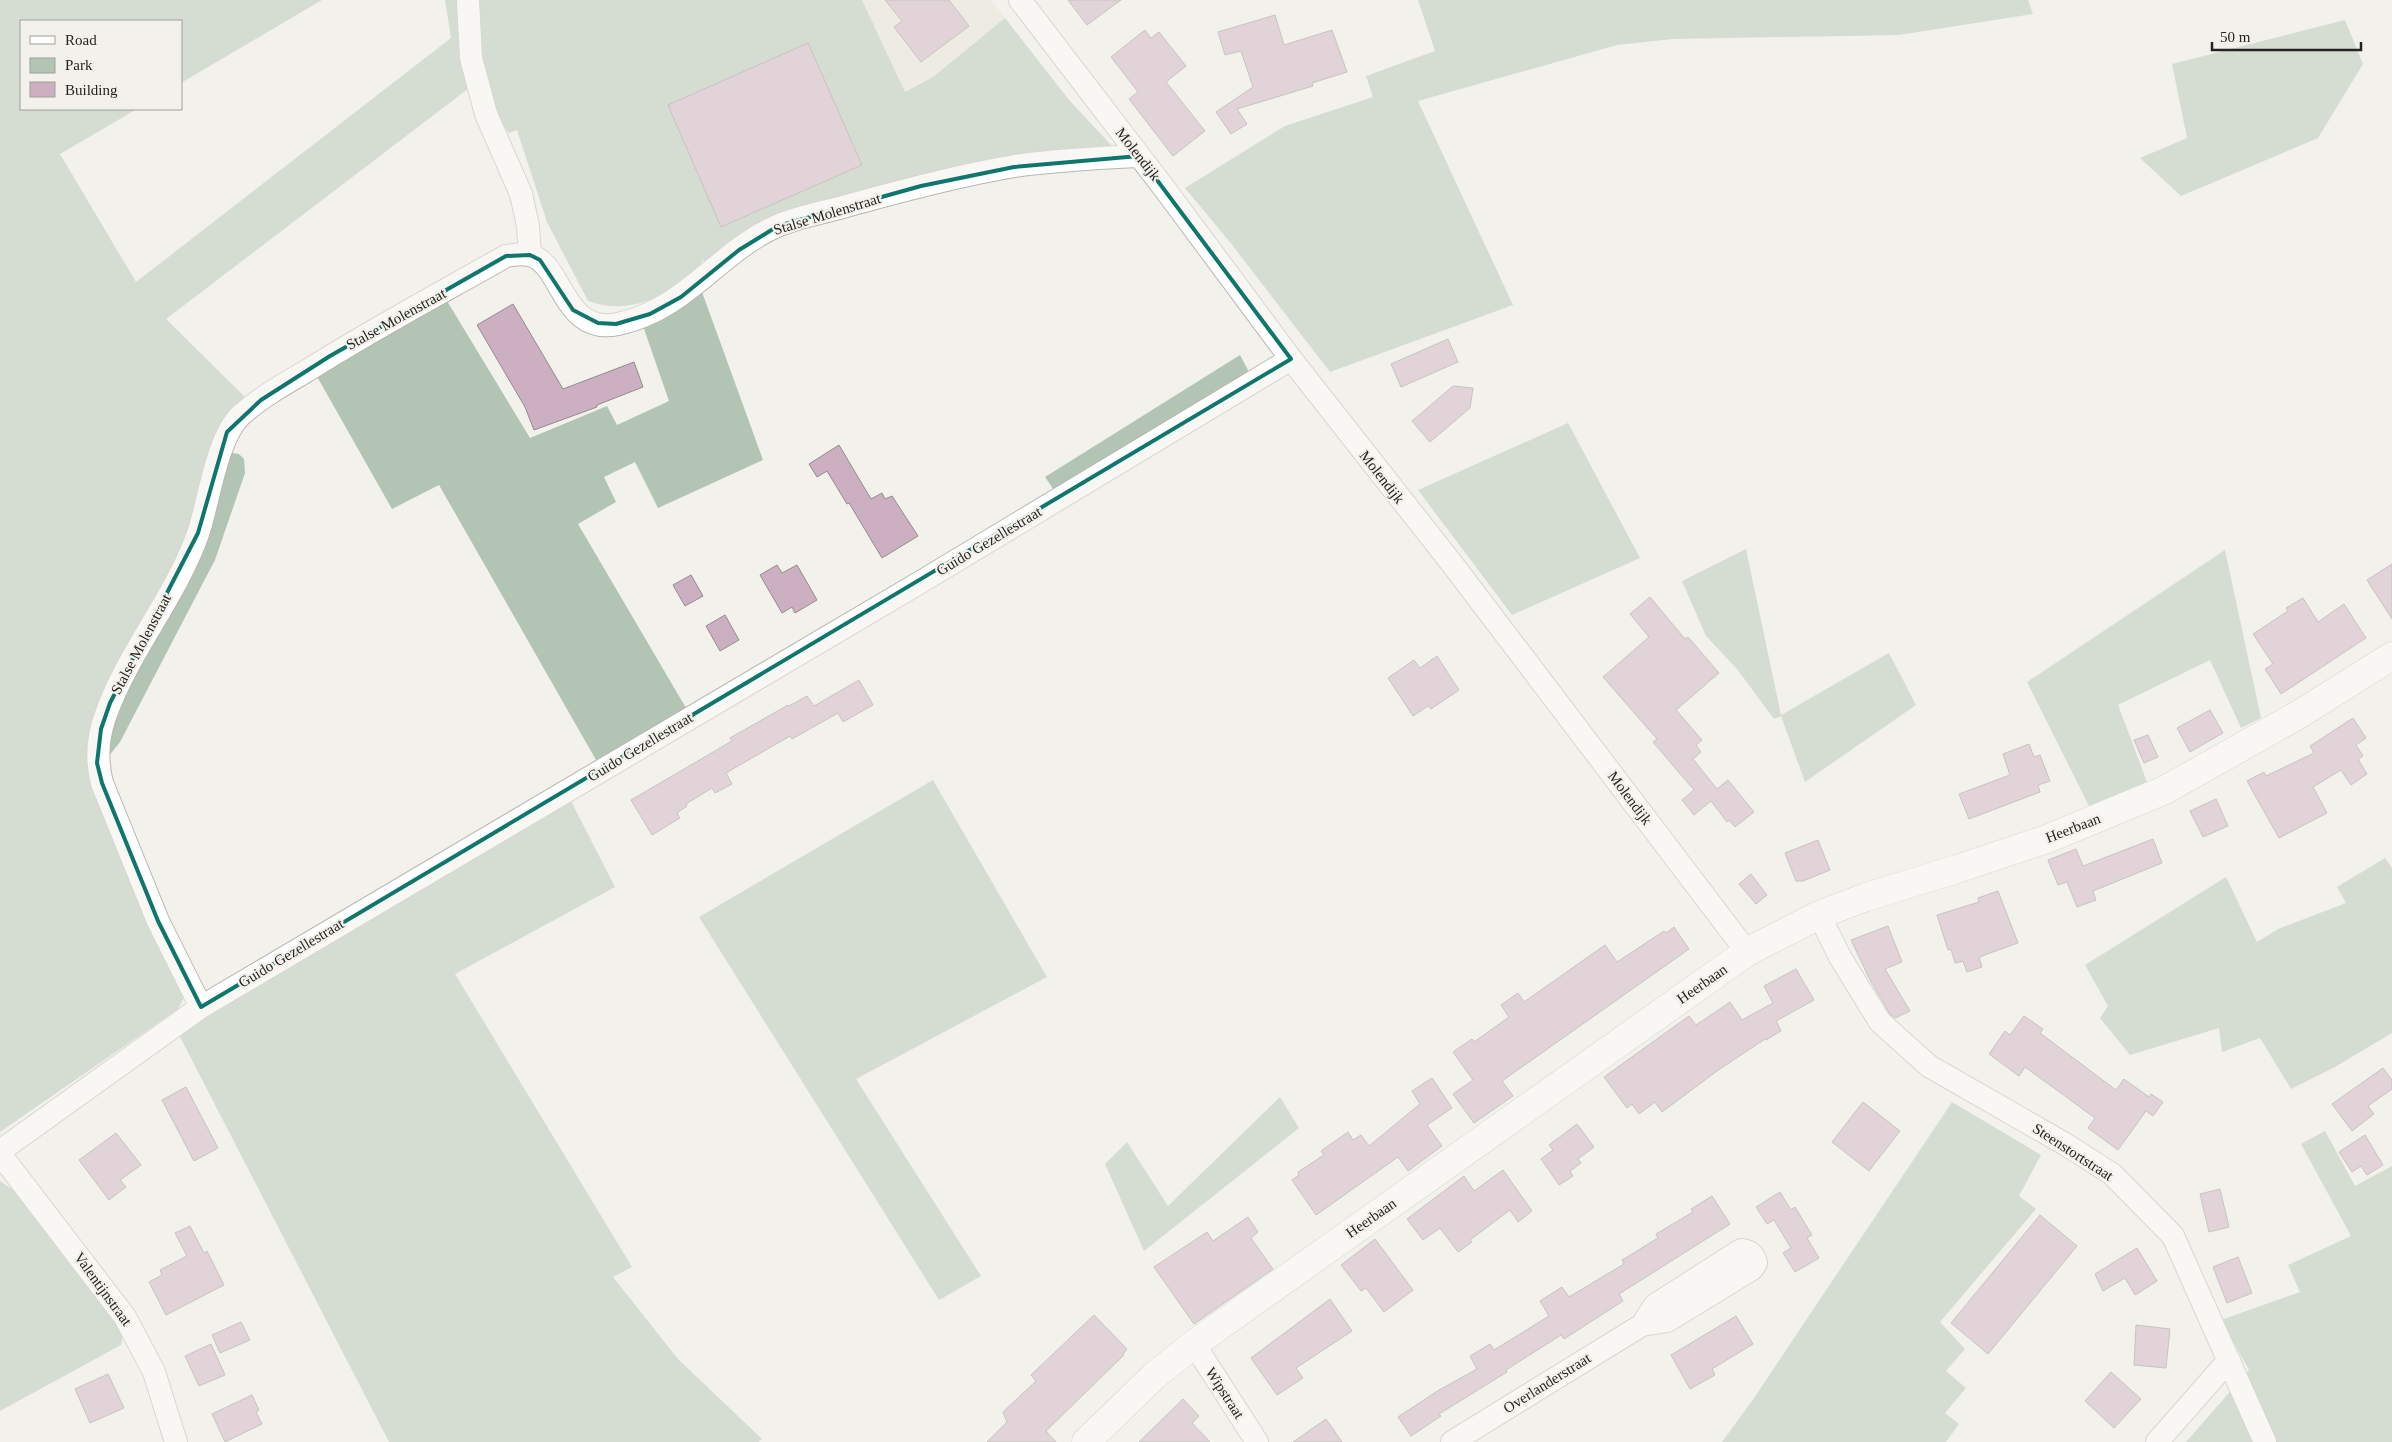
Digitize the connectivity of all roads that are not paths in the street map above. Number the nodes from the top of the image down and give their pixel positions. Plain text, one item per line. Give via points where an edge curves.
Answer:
1 (468, 0) edge
2 (1020, 0) edge
3 (1139, 156) junction
4 (530, 255) junction
5 (1291, 359) junction
6 (2392, 656) edge
7 (1819, 915) junction
8 (1747, 952) junction
9 (201, 1007) junction
10 (0, 1152) edge
11 (1642, 1325) dead end
12 (1194, 1344) junction
13 (2229, 1360) junction
14 (176, 1442) edge
15 (1086, 1442) edge
16 (1257, 1442) edge
17 (1452, 1442) edge
18 (2157, 1442) edge
19 (2265, 1442) edge

1 - 4 street via 471,58 486,114 521,194
2 - 3 street, Molendijk
3 - 4 street, Stalse Molenstraat via 1075,159 1014,167 922,186 778,226 738,250 681,297 650,314 616,324 598,323 573,310 544,264
3 - 5 street, Molendijk
4 - 9 street, Stalse Molenstraat via 506,256 330,356 261,400 240,416 227,432 198,533 110,703 101,729 97,763 102,783 158,920
5 - 8 street, Molendijk via 1453,565
5 - 9 street, Guido Gezellestraat
6 - 7 street, Heerbaan via 2298,716 2165,790 2047,839
7 - 8 street, Heerbaan
7 - 13 street, Steenstortstraat via 1840,957 1880,1022 1929,1066 2112,1174 2173,1236
8 - 12 street, Heerbaan
9 - 10 street, Guido Gezellestraat
10 - 14 street, Valentijnstraat via 125,1317 154,1372
11 - 17 street, Overlanderstraat
12 - 15 street, Heerbaan via 1154,1376
12 - 16 street, Wipstraat
13 - 18 street
13 - 19 street, Steenstortstraat

